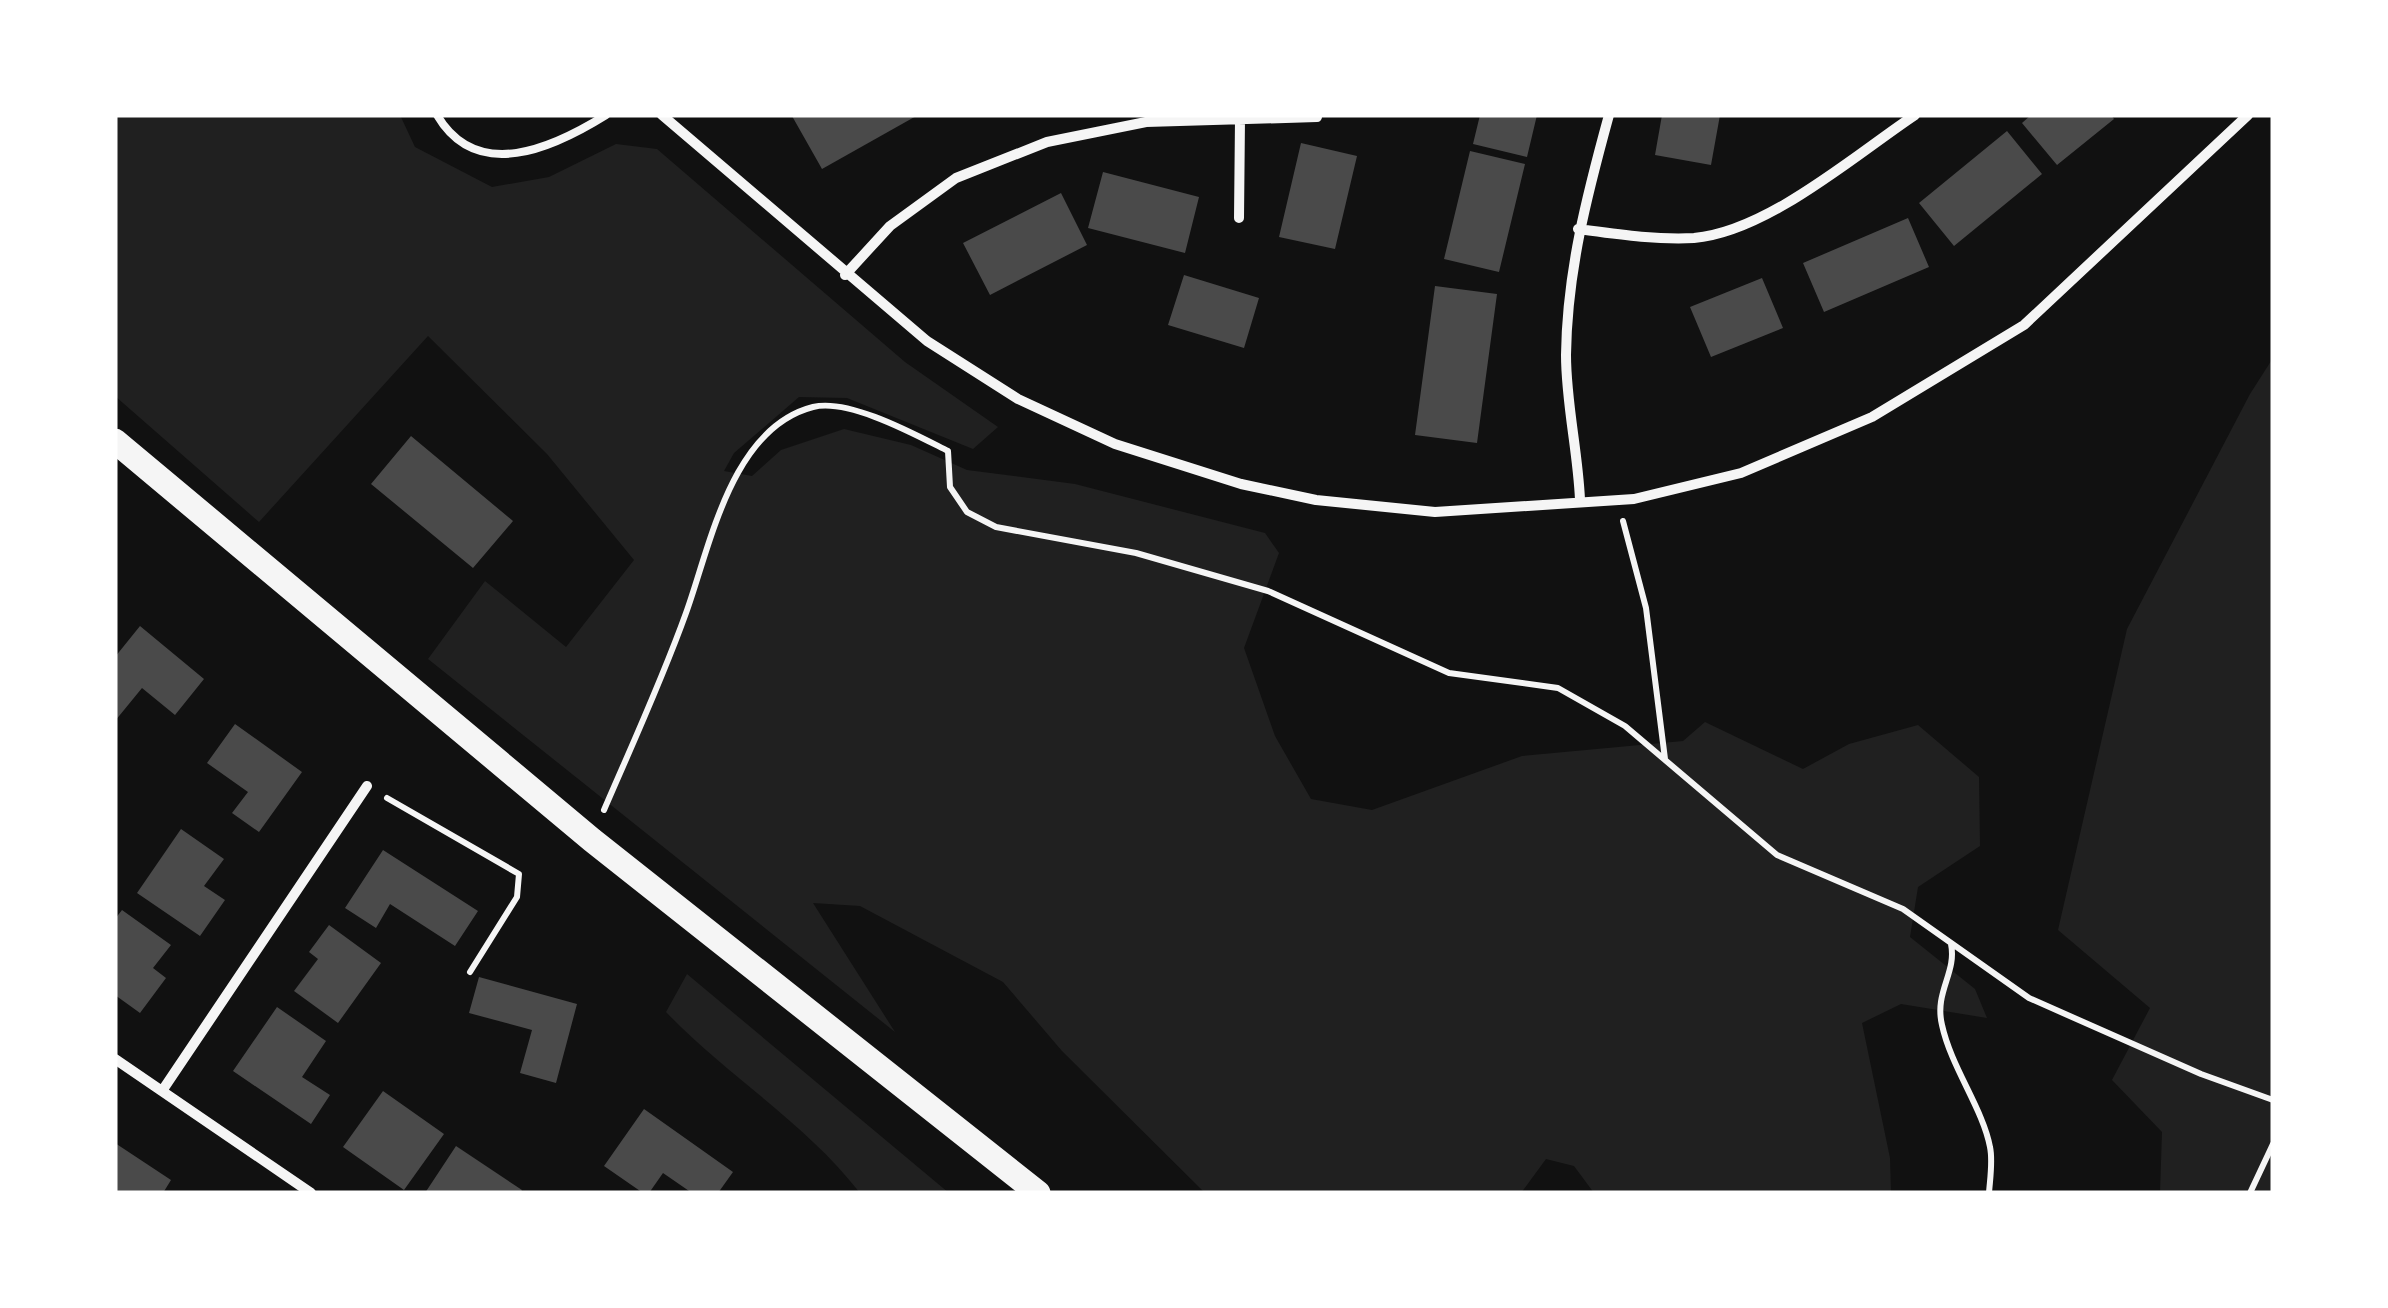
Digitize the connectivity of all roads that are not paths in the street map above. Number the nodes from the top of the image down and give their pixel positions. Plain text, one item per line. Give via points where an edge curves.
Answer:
1 (437, 115) edge
2 (606, 115) edge
3 (662, 115) edge
4 (1609, 115) edge
5 (1915, 115) edge
6 (2248, 115) edge
7 (1317, 117) edge
8 (1240, 119) junction
9 (1239, 218) dead end
10 (1578, 229) junction
11 (845, 275) junction
12 (115, 441) edge
13 (1580, 500) junction
14 (367, 786) road end
15 (115, 1060) edge
16 (162, 1092) junction
17 (311, 1193) edge
18 (1038, 1193) edge

1 - 2 lane via 448,135 486,155 570,138
3 - 11 street
4 - 10 street
5 - 10 street via 1761,218 1697,238
6 - 13 street via 2024,324 1872,417 1741,474
7 - 8 street
8 - 9 street
8 - 11 street via 1146,122 1029,149 956,178 890,226
10 - 13 street via 1566,360
11 - 13 street via 927,341 1018,399 1115,444 1241,484 1316,500 1435,512
12 - 18 main road via 592,840
14 - 16 street
15 - 16 street
16 - 17 street

